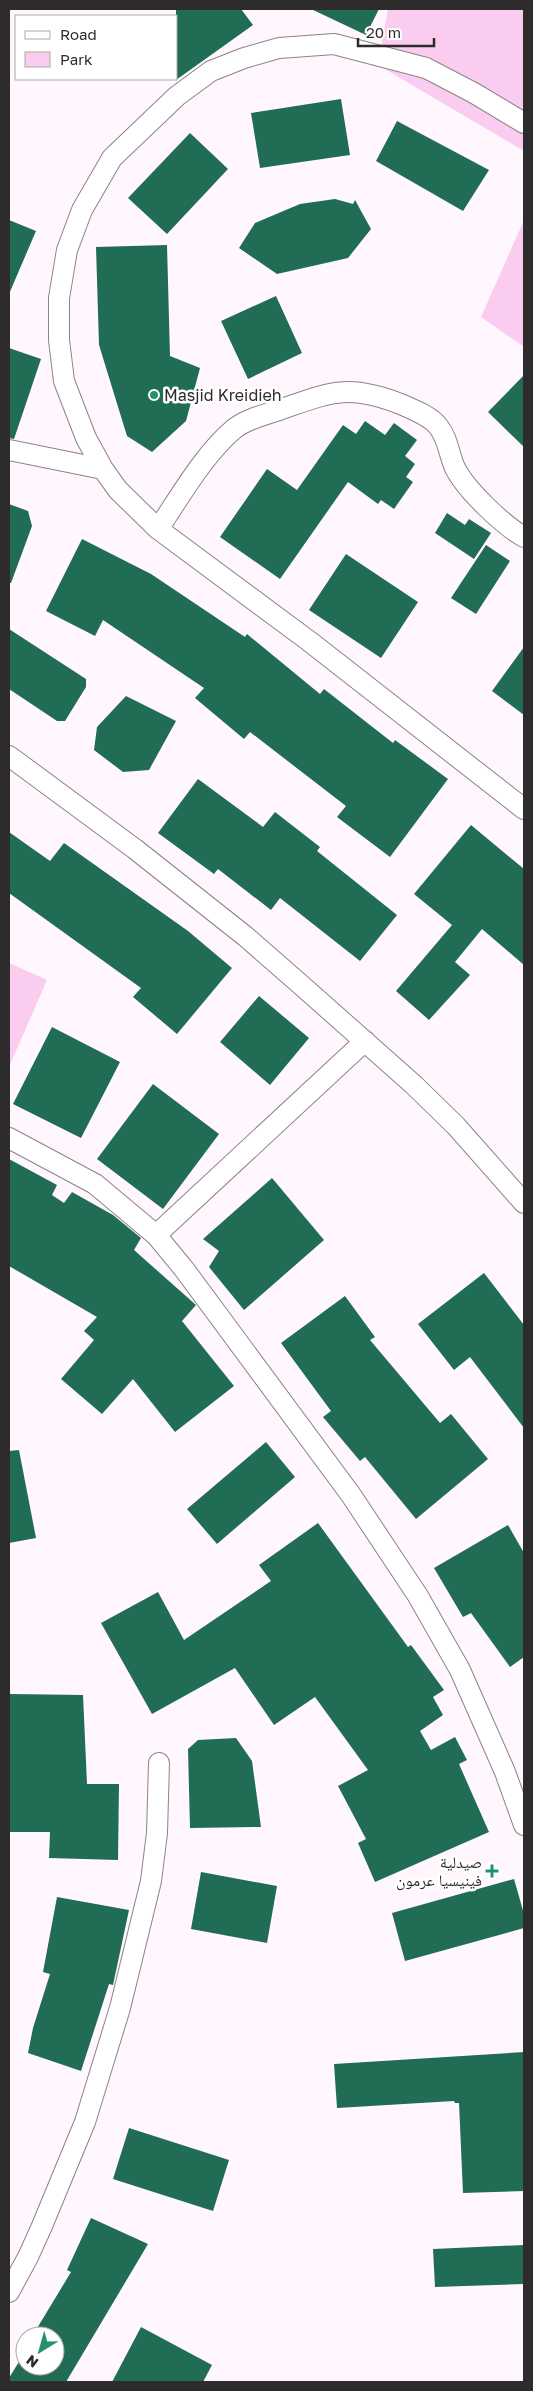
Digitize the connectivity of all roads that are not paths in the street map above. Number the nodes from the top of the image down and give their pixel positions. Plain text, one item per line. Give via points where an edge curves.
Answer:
1 (524, 123) edge
2 (9, 450) edge
3 (103, 470) junction
4 (158, 529) junction
5 (524, 537) edge
6 (9, 756) edge
7 (524, 809) edge
8 (365, 1041) junction
9 (9, 1138) edge
10 (524, 1202) edge
11 (156, 1235) junction
12 (160, 1763) dead end
13 (524, 1825) edge
14 (9, 2292) edge

1 - 3 street via 426,68 334,44 278,48 244,58 211,71 177,96 112,158 82,210 67,250 60,298 59,340 64,381 86,438
2 - 3 street
3 - 4 street via 118,490
4 - 5 street via 220,442 235,428 253,418 322,395 351,391 386,399 430,419 444,435 458,472 476,495
4 - 7 street via 309,641
6 - 8 street via 80,807 245,936
8 - 10 street via 456,1126
8 - 11 street
9 - 11 street via 96,1184
11 - 13 street via 351,1495 418,1596 460,1670 505,1772
12 - 14 street via 151,1881 120,2008 84,2122 42,2226

